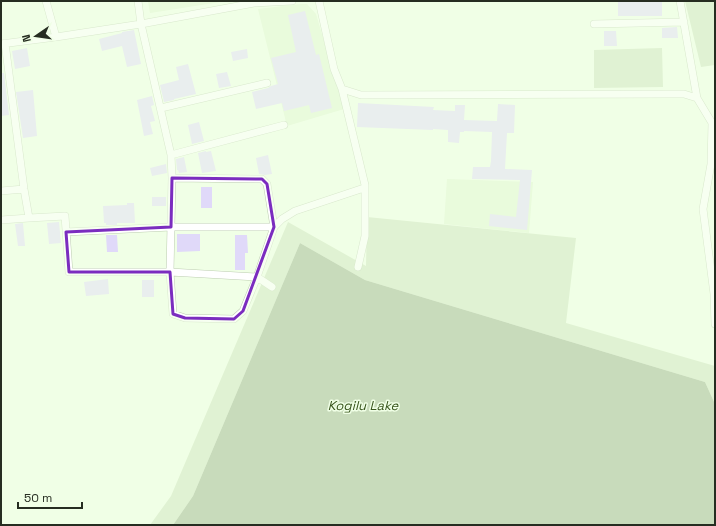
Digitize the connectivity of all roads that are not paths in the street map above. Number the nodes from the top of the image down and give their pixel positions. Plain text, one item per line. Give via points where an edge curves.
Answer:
1 (46, 1) edge
2 (138, 1) edge
3 (292, 1) edge
4 (319, 1) edge
5 (680, 1) edge
6 (684, 22) junction
7 (141, 24) junction
8 (594, 24) dead end
9 (56, 38) junction
10 (3, 43) edge
11 (267, 83) dead end
12 (342, 89) junction
13 (697, 98) junction
14 (161, 108) junction
15 (284, 125) dead end
16 (171, 155) junction
17 (172, 178) junction
18 (24, 188) junction
19 (361, 189) dead end
20 (1, 191) edge
21 (29, 218) junction
22 (1, 220) edge
23 (274, 227) junction
24 (171, 228) junction
25 (66, 232) junction
26 (358, 267) dead end
27 (170, 272) junction
28 (257, 278) junction
29 (272, 288) dead end
30 (715, 324) edge

1 - 9 street
2 - 7 street
3 - 7 street via 254,3
4 - 12 street via 334,69
5 - 6 street
6 - 8 street
6 - 13 street
7 - 9 street
7 - 14 street
9 - 10 street
10 - 18 street
11 - 14 street
12 - 13 street via 361,96 684,94
12 - 26 street via 365,186 364,236
13 - 30 street via 712,122 711,164 704,209
14 - 16 street
15 - 16 street
16 - 17 street
17 - 23 street via 262,179 267,184
17 - 24 street
18 - 20 street
18 - 21 street
19 - 23 street via 295,211
21 - 22 street
21 - 25 street via 64,216
23 - 24 street
23 - 28 street
24 - 25 street
24 - 27 street
25 - 27 street via 69,272
27 - 28 street
27 - 28 street via 173,314 185,318 234,319 243,311
28 - 29 street

